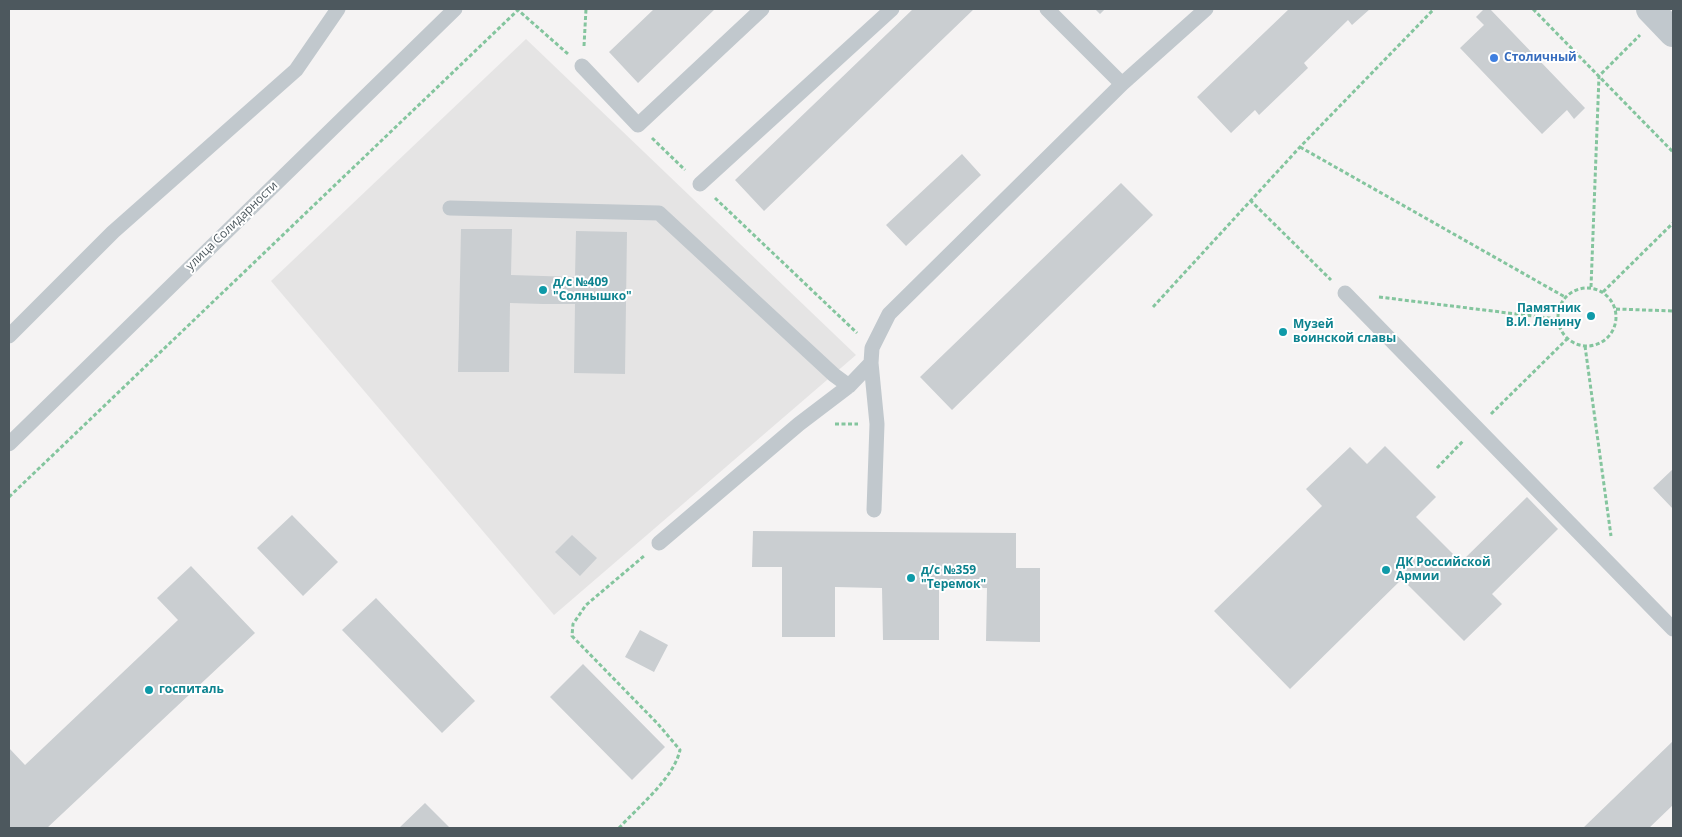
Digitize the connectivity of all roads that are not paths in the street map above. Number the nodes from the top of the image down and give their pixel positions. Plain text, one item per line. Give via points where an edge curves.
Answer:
1 (338, 9) edge
2 (455, 9) edge
3 (762, 9) edge
4 (892, 9) edge
5 (1047, 9) edge
6 (1206, 9) edge
7 (582, 66) road end
8 (1122, 84) junction
9 (700, 184) road end
10 (450, 208) dead end
11 (1344, 293) road end
12 (9, 336) edge
13 (871, 363) junction
14 (849, 386) junction
15 (9, 444) edge
16 (874, 510) dead end
17 (659, 543) road end
18 (1673, 628) edge

1 - 12 lane via 296,70 112,232
2 - 15 lane, улица Солидарности
3 - 7 lane via 638,125
4 - 9 lane
5 - 8 lane
6 - 8 lane
8 - 13 lane via 889,314 872,348
10 - 14 lane via 659,213
11 - 18 lane
13 - 14 lane
13 - 16 lane via 877,424
14 - 17 lane via 799,424

